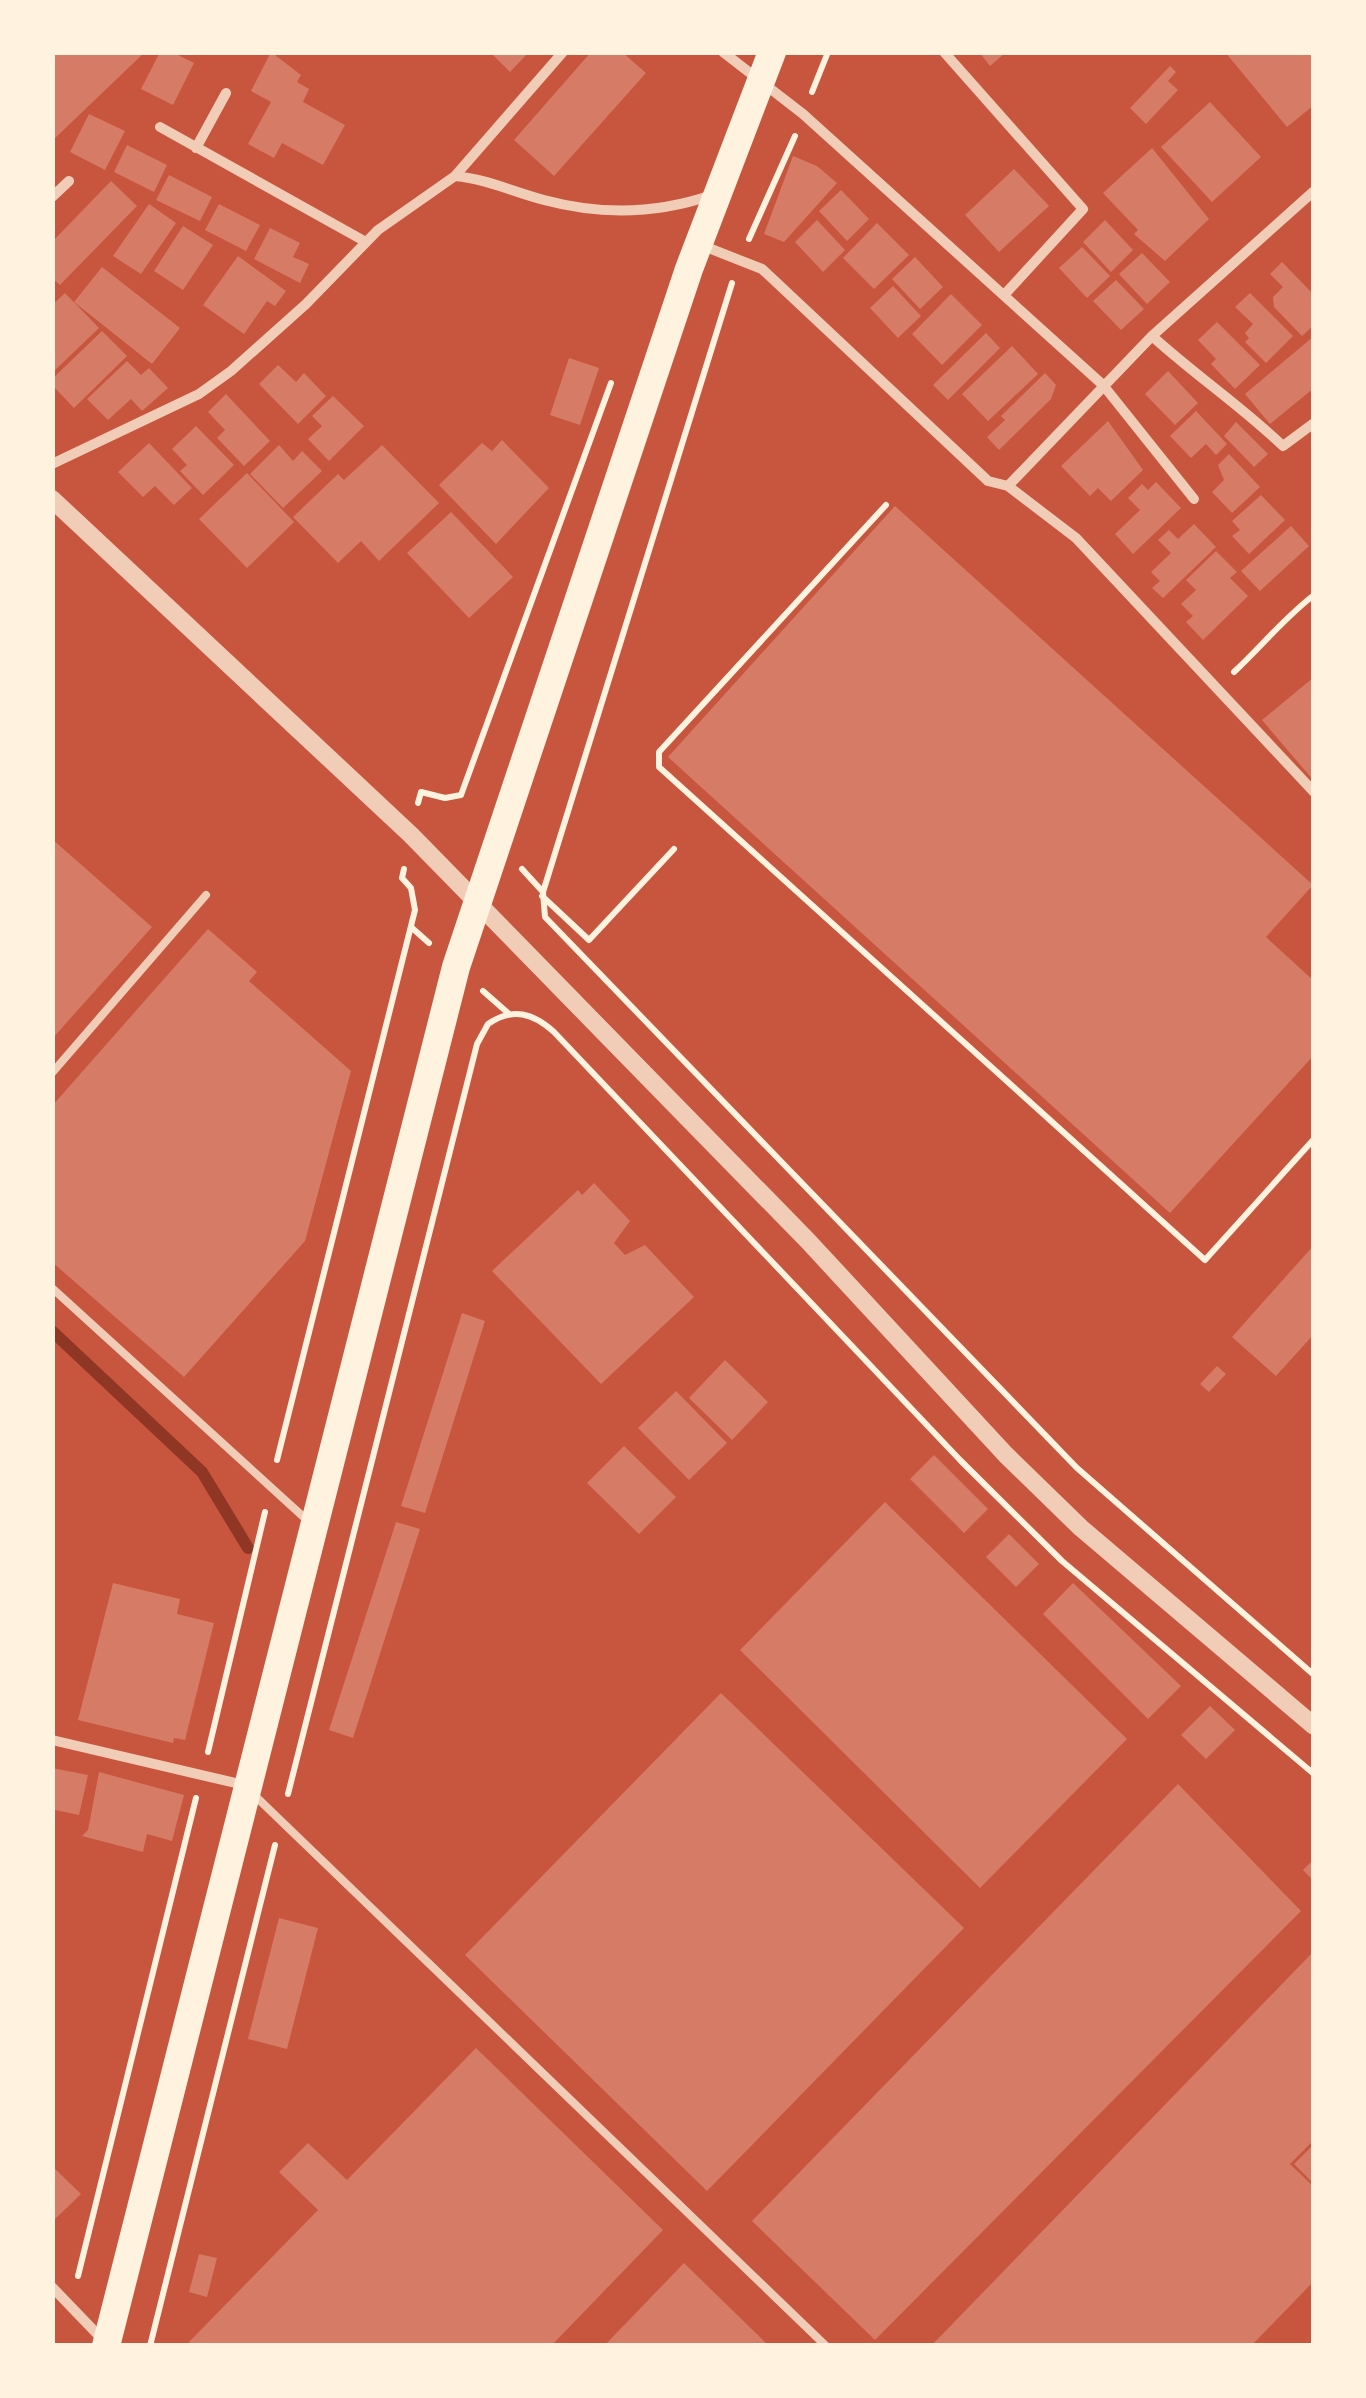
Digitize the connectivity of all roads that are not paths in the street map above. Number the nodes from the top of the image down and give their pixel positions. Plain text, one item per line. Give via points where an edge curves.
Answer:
1 (564, 52) edge
2 (723, 52) edge
3 (772, 52) edge
4 (944, 52) edge
5 (760, 83) junction
6 (226, 93) dead end
7 (160, 127) dead end
8 (196, 148) junction
9 (454, 176) junction
10 (69, 182) dead end
11 (1314, 191) edge
12 (718, 194) junction
13 (52, 197) edge
14 (366, 242) junction
15 (698, 244) junction
16 (1005, 294) junction
17 (1152, 336) junction
18 (1102, 385) junction
19 (1314, 423) edge
20 (52, 464) edge
21 (1008, 486) junction
22 (52, 499) edge
23 (1194, 499) dead end
24 (1314, 792) edge
25 (206, 894) dead end
26 (475, 901) junction
27 (52, 1073) edge
28 (52, 1288) edge
29 (311, 1524) junction
30 (1314, 1726) edge
31 (52, 1740) edge
32 (244, 1786) junction
33 (52, 2287) edge
34 (106, 2344) edge
35 (826, 2346) edge

1 - 9 street
2 - 5 street
3 - 5 highway
4 - 16 street via 1084,209
5 - 12 highway
5 - 16 street
6 - 8 street
7 - 8 street
8 - 14 street
9 - 12 street via 614,211
9 - 14 street
10 - 13 street
11 - 17 street
12 - 15 highway
14 - 20 street via 265,342 199,394
15 - 21 street via 762,269 988,480
15 - 26 highway
16 - 18 street
17 - 18 street
17 - 19 street via 1283,446
18 - 21 street
18 - 23 street
21 - 24 street via 1076,538
22 - 26 street
25 - 27 lane
26 - 29 highway
26 - 30 street via 808,1241 1006,1455 1081,1528
28 - 29 lane
29 - 32 highway
31 - 32 street
32 - 34 highway
32 - 35 lane
33 - 34 street

